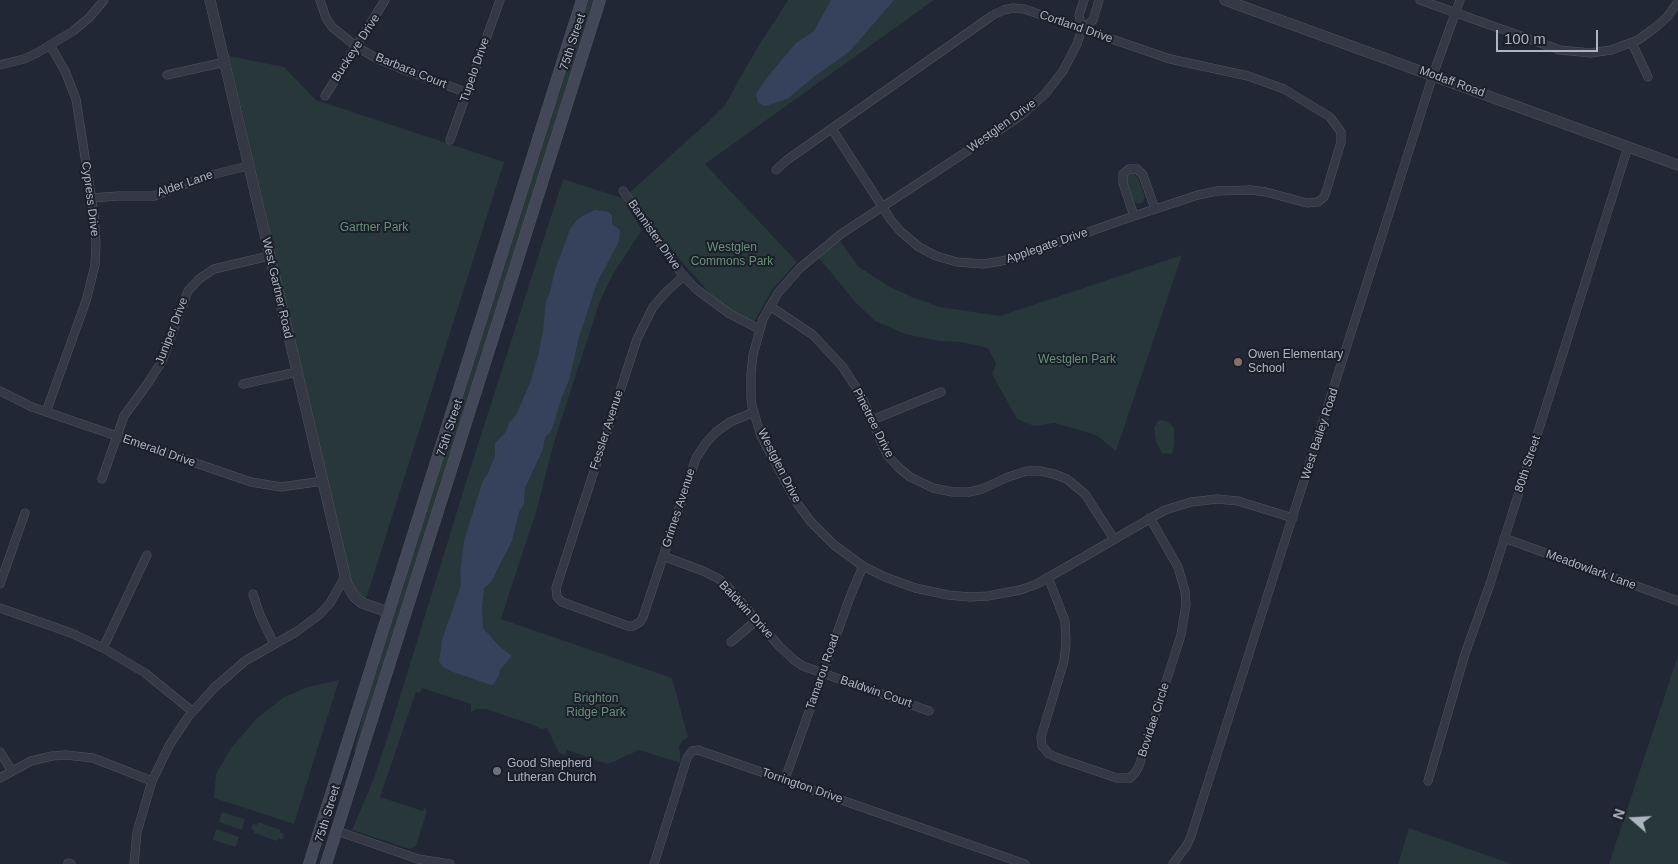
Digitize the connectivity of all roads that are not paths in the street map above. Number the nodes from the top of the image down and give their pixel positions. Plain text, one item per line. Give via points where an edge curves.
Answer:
1 (104, 0) edge
2 (210, 0) edge
3 (320, 0) edge
4 (385, 0) edge
5 (500, 0) edge
6 (582, 0) edge
7 (600, 0) edge
8 (1084, 0) edge
9 (1099, 0) edge
10 (1225, 0) edge
11 (1420, 0) edge
12 (1460, 0) edge
13 (1678, 2) edge
14 (1456, 13) junction
15 (1082, 29) junction
16 (1632, 43) junction
17 (50, 45) junction
18 (357, 47) junction
19 (225, 62) junction
20 (0, 65) edge
21 (167, 75) dead end
22 (1433, 75) junction
23 (1648, 77) dead end
24 (468, 93) junction
25 (326, 96) dead end
26 (832, 129) junction
27 (450, 140) dead end
28 (1628, 146) junction
29 (1678, 165) edge
30 (248, 166) junction
31 (776, 170) dead end
32 (623, 191) dead end
33 (92, 198) junction
34 (1318, 202) joint
35 (882, 206) junction
36 (1155, 209) junction
37 (1134, 216) junction
38 (269, 256) junction
39 (684, 276) junction
40 (770, 306) junction
41 (759, 328) junction
42 (297, 372) junction
43 (243, 384) dead end
44 (0, 391) edge
45 (941, 392) dead end
46 (46, 412) junction
47 (754, 412) junction
48 (872, 420) junction
49 (117, 436) junction
50 (102, 479) dead end
51 (323, 481) junction
52 (25, 513) dead end
53 (1150, 518) junction
54 (1293, 518) junction
55 (1504, 538) junction
56 (1114, 539) junction
57 (147, 555) dead end
58 (662, 556) junction
59 (863, 566) junction
60 (345, 577) junction
61 (1048, 577) junction
62 (0, 584) edge
63 (253, 594) dead end
64 (1678, 602) edge
65 (0, 608) edge
66 (388, 612) junction
67 (757, 620) junction
68 (634, 626) joint
69 (731, 642) dead end
70 (274, 644) junction
71 (104, 648) junction
72 (823, 673) junction
73 (192, 711) junction
74 (929, 711) dead end
75 (0, 752) edge
76 (12, 771) junction
77 (0, 778) edge
78 (785, 780) junction
79 (1428, 780) dead end
80 (152, 781) junction
81 (327, 806) junction
82 (337, 831) junction
83 (433, 863) edge
84 (134, 864) edge
85 (309, 864) edge
86 (326, 864) edge
87 (450, 864) edge
88 (654, 864) edge
89 (1025, 864) edge
90 (1173, 864) edge

1 - 17 street via 82,24
2 - 19 street, West Gartner Road
3 - 18 street, Barbara Court via 332,27
4 - 18 street, Buckeye Drive
5 - 24 street, Tupelo Drive
6 - 66 main road, 75th Street
7 - 82 main road, 75th Street
8 - 15 street, Westglen Drive via 1079,15
9 - 15 street, Westglen Drive via 1093,20
10 - 22 street, Modaff Road
11 - 14 street
12 - 14 street, West Bailey Road
13 - 16 street via 1656,27
14 - 16 street via 1576,53 1611,50
14 - 22 street, West Bailey Road
15 - 26 street, Cortland Drive via 1024,9 1000,11
15 - 34 street, Cortland Drive via 1170,59 1267,82 1295,94 1330,117 1339,128 1341,146 1324,197
15 - 35 street, Westglen Drive via 1063,71 1024,113
16 - 23 street
17 - 20 street via 24,59
17 - 33 street, Cypress Drive via 76,99
18 - 24 street, Barbara Court via 402,69
18 - 25 street, Buckeye Drive
19 - 21 street
19 - 30 street, West Gartner Road
22 - 28 street, Modaff Road
22 - 54 street, West Bailey Road
24 - 27 street, Tupelo Drive
26 - 31 street, Cortland Drive
26 - 35 street, Applegate Drive
28 - 29 street, Modaff Road
28 - 55 street, 80th Street
30 - 33 street, Alder Lane via 207,176 154,196
30 - 38 street, West Gartner Road
32 - 39 street, Bannister Drive
33 - 46 street, Cypress Drive via 96,245 91,285
34 - 36 street, Applegate Drive via 1307,203 1251,190 1225,190
35 - 37 street, Applegate Drive via 900,231 919,247 948,260 975,264 1020,256
35 - 40 street, Westglen Drive via 814,256 786,283
36 - 37 street, Applegate Drive
36 - 37 street via 1143,175 1137,169 1129,169 1122,178
38 - 42 street, West Gartner Road
38 - 49 street, Juniper Drive via 214,269 192,285 184,298 162,361 129,407
39 - 41 street, Bannister Drive via 718,307
39 - 68 street, Fessler Avenue via 653,307 642,326 556,588 566,605
40 - 41 street, Westglen Drive
40 - 48 street, Pinetree Drive via 806,330 829,351 852,380
41 - 47 street, Westglen Drive via 751,373
42 - 43 street
42 - 51 street, West Gartner Road
44 - 46 street, Emerald Drive
45 - 48 street
46 - 49 street, Emerald Drive
47 - 58 street, Grimes Avenue via 730,422 700,450
47 - 59 street, Westglen Drive via 766,448 797,503 823,535
48 - 56 street, Pinetree Drive via 894,464 922,484 943,491 969,492 1026,471 1054,474 1067,479 1085,494
49 - 50 street, Juniper Drive
49 - 51 street, Emerald Drive via 260,484 281,487
51 - 60 street, West Gartner Road
52 - 62 street
53 - 54 street, Westglen Drive via 1174,506 1217,500 1246,503
53 - 56 street, Westglen Drive
53 - 61 street, Bovidae Circle via 1178,567 1186,591 1186,604 1181,634 1139,766 1130,778 1117,778 1058,758 1042,746 1041,737 1064,661 1066,643 1065,621
54 - 90 street, West Bailey Road via 1191,836
55 - 64 street, Meadowlark Lane
55 - 79 street, 80th Street
56 - 61 street, Westglen Drive
57 - 71 street
58 - 67 street, Baldwin Drive via 719,579
58 - 68 street, Grimes Avenue via 643,617
59 - 61 street, Westglen Drive via 915,588 960,597 1005,594
59 - 72 street, Tamarou Road
60 - 66 street, West Gartner Road via 350,591 358,600
60 - 70 street via 319,615
63 - 70 street
65 - 71 street
66 - 81 main road, 75th Street
67 - 69 street
67 - 72 street, Baldwin Drive via 794,660
70 - 73 street via 245,661
71 - 73 street via 145,673
72 - 74 street, Baldwin Court
72 - 78 street, Tamarou Road
73 - 80 street via 170,744
75 - 76 street
76 - 77 street
76 - 80 street via 40,758 74,755 93,758
78 - 88 street, Torrington Drive via 701,750 692,751 687,758
78 - 89 street, Torrington Drive
80 - 84 street via 137,832
81 - 82 main road via 333,828
81 - 85 main road, 75th Street
82 - 83 street
82 - 86 main road, 75th Street
83 - 87 street

